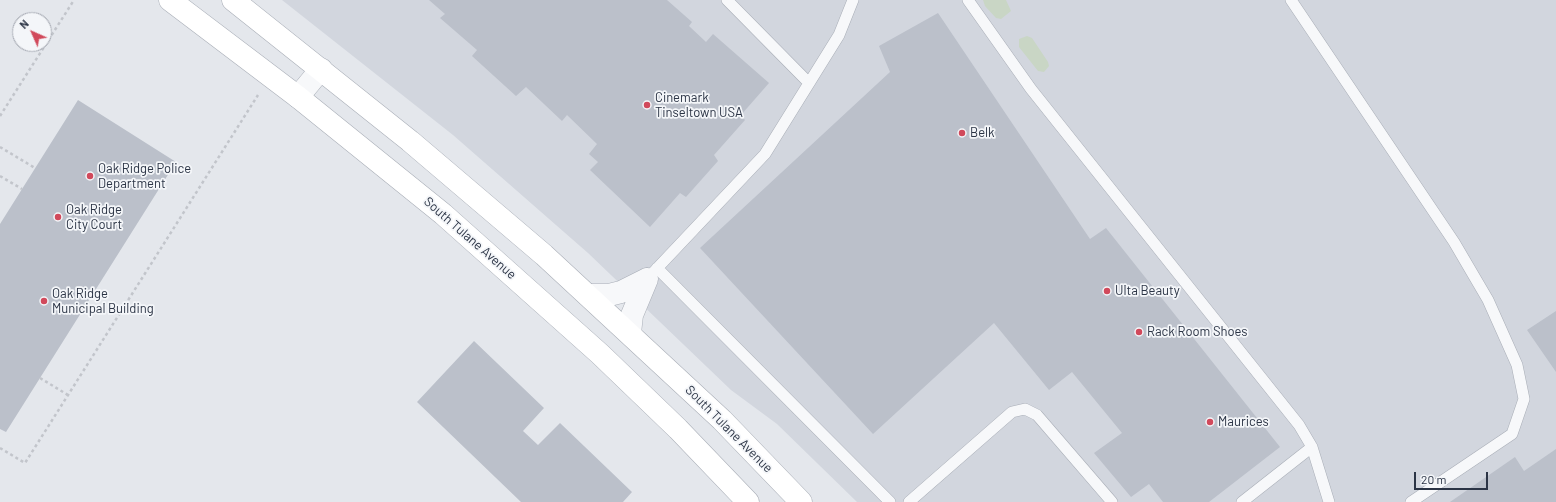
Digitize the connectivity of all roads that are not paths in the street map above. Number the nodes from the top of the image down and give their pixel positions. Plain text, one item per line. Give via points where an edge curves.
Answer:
1 (170, 0) edge
2 (234, 0) edge
3 (727, 0) edge
4 (853, 0) edge
5 (968, 0) edge
6 (1291, 0) edge
7 (321, 69) junction
8 (808, 82) junction
9 (298, 97) junction
10 (652, 273) junction
11 (588, 295) junction
12 (630, 333) junction
13 (1312, 447) junction
14 (748, 502) edge
15 (801, 502) edge
16 (890, 502) edge
17 (908, 502) edge
18 (1112, 502) edge
19 (1242, 502) edge
20 (1329, 502) edge
21 (1411, 502) edge

1 - 9 main road, South Tulane Avenue
2 - 7 main road, South Tulane Avenue
3 - 8 lane
4 - 8 lane via 839,35
5 - 13 lane via 1031,89 1299,425
6 - 21 lane via 1454,242 1488,300 1517,365 1524,399 1512,434
7 - 9 street
7 - 11 main road, South Tulane Avenue via 477,197
8 - 10 lane via 765,154
9 - 14 main road, South Tulane Avenue via 443,214 555,313 672,424
10 - 11 street via 621,292
10 - 12 street via 632,315
10 - 16 lane
11 - 12 main road, South Tulane Avenue
12 - 15 main road, South Tulane Avenue via 722,420
13 - 19 lane
13 - 20 lane
17 - 18 lane via 1012,412 1025,409 1037,415

